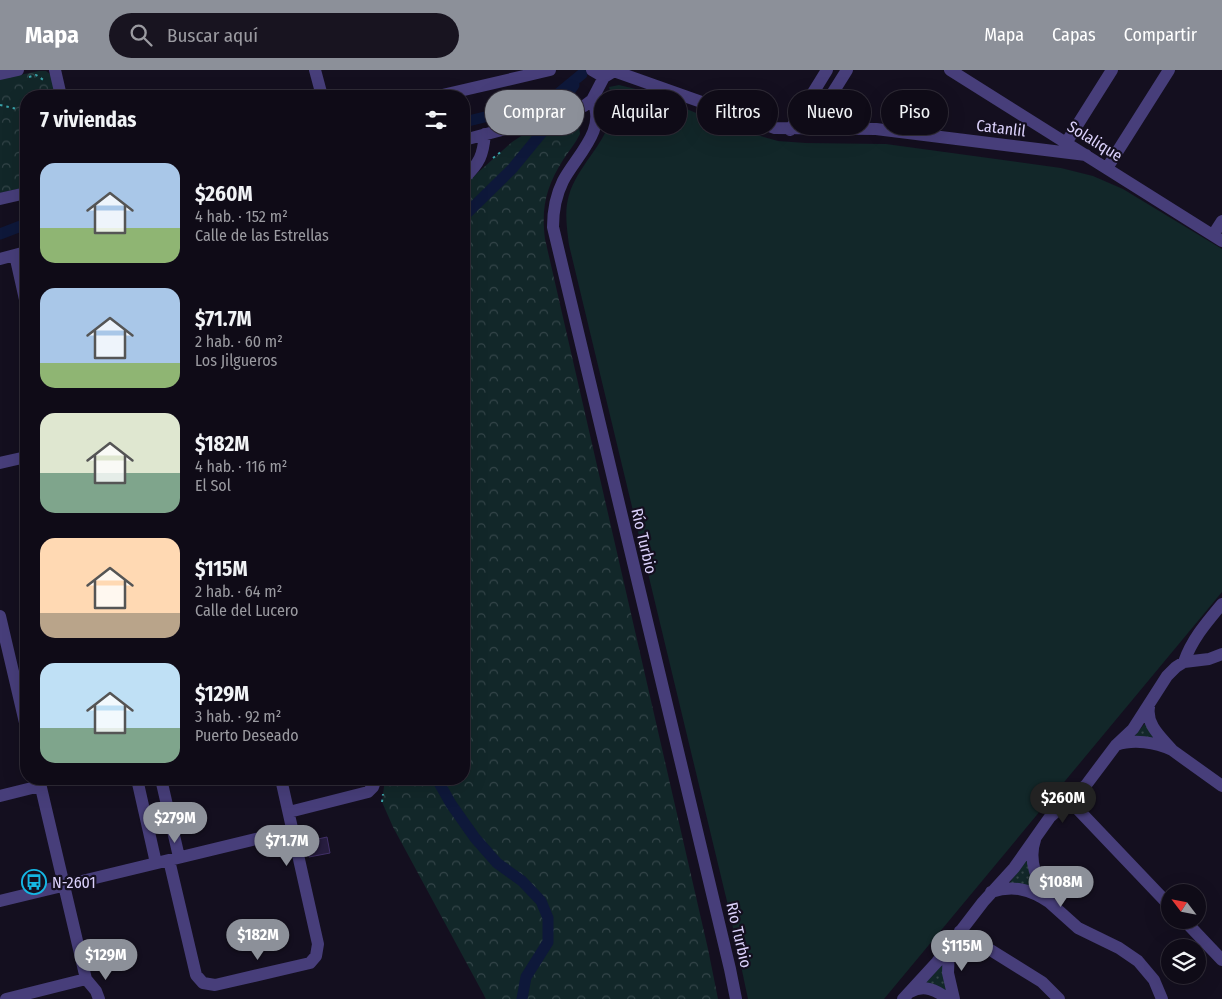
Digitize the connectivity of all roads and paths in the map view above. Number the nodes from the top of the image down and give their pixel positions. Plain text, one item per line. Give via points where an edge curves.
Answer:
1 (55, 70) edge
2 (316, 70) edge
3 (550, 70) edge
4 (592, 70) edge
5 (827, 70) edge
6 (847, 70) edge
7 (1112, 70) edge
8 (1169, 70) edge
9 (957, 72) edge
10 (0, 74) edge
11 (22, 74) edge
12 (604, 77) junction
13 (47, 82) dead end
14 (60, 90) edge
15 (321, 90) edge
16 (464, 90) edge
17 (815, 90) edge
18 (834, 90) edge
19 (592, 100) junction
20 (0, 105) edge
21 (584, 106) edge
22 (20, 110) edge
23 (871, 129) edge
24 (788, 130) edge
25 (485, 134) joint
26 (470, 138) edge
27 (1066, 143) junction
28 (1086, 155) junction
29 (1107, 168) junction
30 (470, 172) edge
31 (20, 194) edge
32 (0, 199) edge
33 (1222, 221) edge
34 (1218, 238) edge
35 (20, 253) edge
36 (0, 259) edge
37 (20, 458) edge
38 (0, 463) edge
39 (1222, 604) edge
40 (0, 616) edge
41 (1222, 654) edge
42 (1184, 662) junction
43 (20, 681) edge
44 (1149, 707) junction
45 (1116, 745) junction
46 (1172, 750) junction
47 (31, 785) edge
48 (40, 785) edge
49 (139, 785) edge
50 (162, 785) edge
51 (282, 785) edge
52 (373, 785) edge
53 (1222, 786) edge
54 (0, 796) edge
55 (1069, 800) junction
56 (289, 812) junction
57 (293, 830) junction
58 (1037, 834) junction
59 (168, 860) junction
60 (64, 885) junction
61 (991, 892) junction
62 (1161, 897) edge
63 (0, 901) edge
64 (1048, 902) junction
65 (1193, 929) edge
66 (960, 932) junction
67 (950, 946) junction
68 (1222, 960) edge
69 (86, 979) junction
70 (904, 997) edge
71 (6, 999) edge
72 (99, 999) edge
73 (736, 999) edge
74 (948, 999) edge
75 (954, 999) edge
76 (1059, 999) edge
77 (1162, 999) edge

1 - 14 street
2 - 15 street
3 - 16 street
4 - 12 street
5 - 17 street
6 - 18 street
7 - 27 street
8 - 29 street
9 - 27 street, Solalique
10 - 11 street
11 - 13 path via 36,75
12 - 19 street
12 - 24 street, Catanlil via 610,72 617,72 761,125
19 - 21 street
19 - 73 street, Río Turbio via 597,111 596,123 592,136 558,191 553,214 555,239
20 - 22 path
23 - 28 street, Catanlil
25 - 26 street
25 - 30 street via 482,156
27 - 28 street, Solalique
28 - 29 street, Solalique
29 - 34 street, Solalique
31 - 32 street
33 - 34 street
35 - 36 street
37 - 38 street
39 - 42 street via 1197,634
40 - 43 street
41 - 42 street
42 - 44 street via 1168,676
44 - 45 street
44 - 46 street via 1152,727
45 - 46 street via 1128,741
45 - 55 street via 1093,776
46 - 53 street
47 - 54 street
48 - 60 street
49 - 59 street
50 - 59 street
51 - 56 street
52 - 56 street via 364,794
55 - 58 street
55 - 62 street
56 - 57 street
57 - 59 street
57 - 59 street via 318,944 316,956 306,964 215,985 203,983 196,975
58 - 61 street via 1014,868
58 - 64 street via 1032,850 1033,867
59 - 60 street
60 - 63 street
60 - 69 street
61 - 64 street via 1024,889
61 - 66 street
64 - 77 street via 1078,928 1138,961 1154,980
65 - 68 street
66 - 67 street
66 - 76 street via 1042,982
67 - 70 street
67 - 75 street via 947,965
69 - 71 street
69 - 72 street
70 - 74 street via 917,988 927,988

